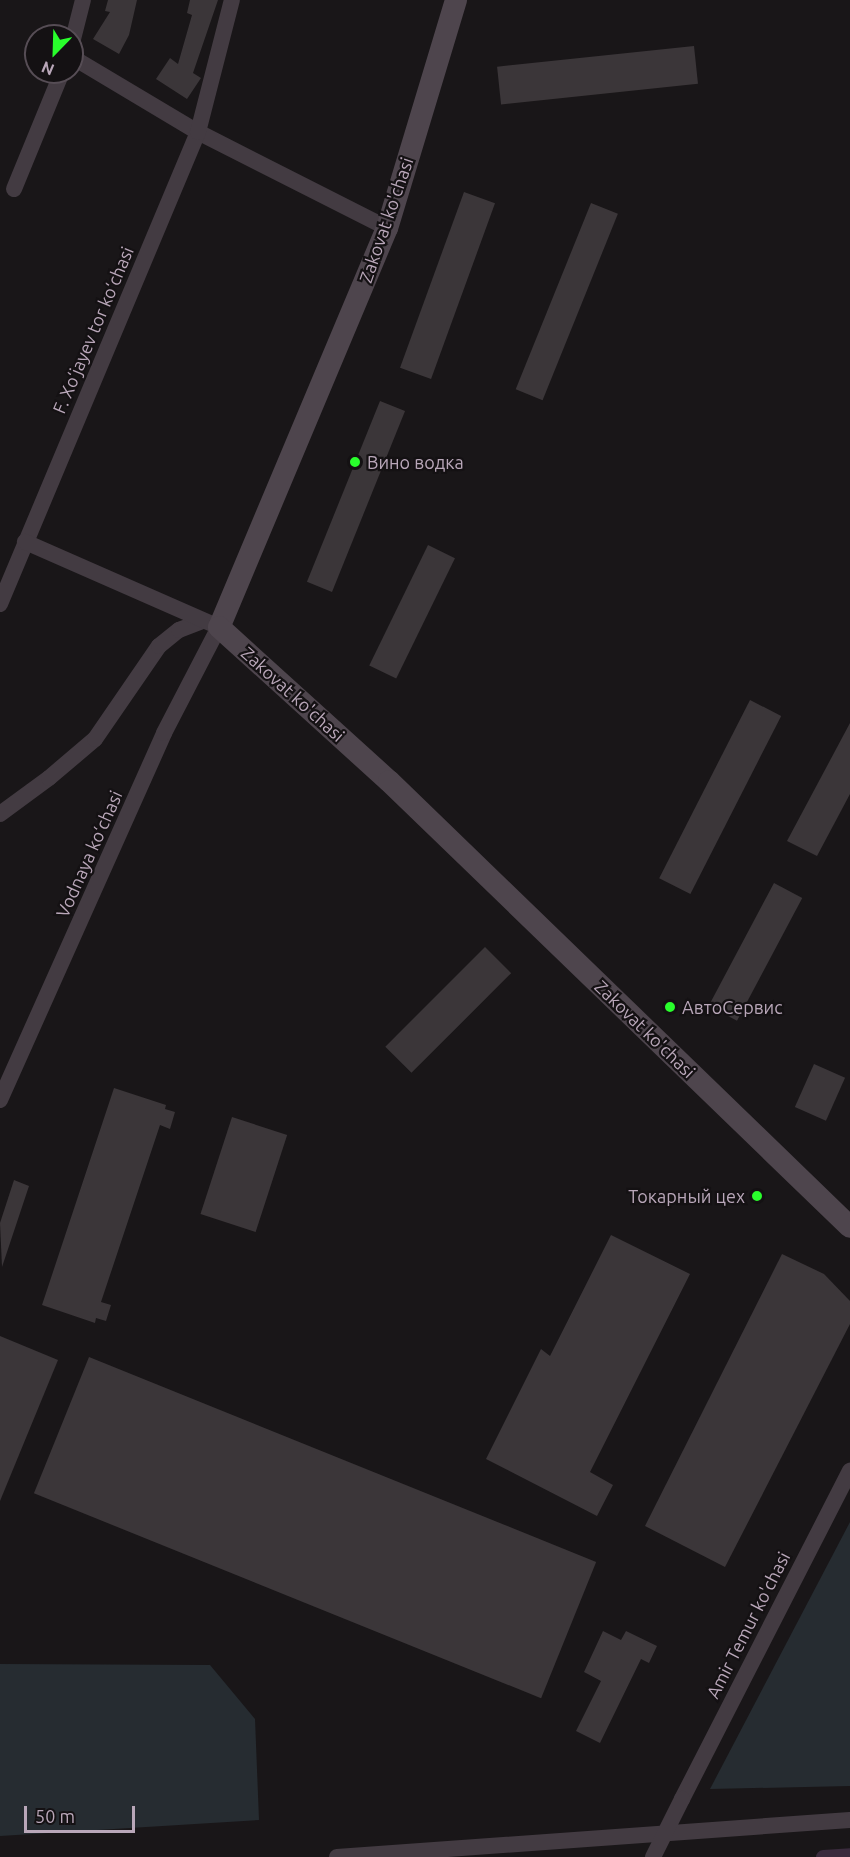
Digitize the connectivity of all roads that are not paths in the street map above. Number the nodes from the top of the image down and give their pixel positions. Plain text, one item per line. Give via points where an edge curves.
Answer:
1 (83, 0) edge
2 (232, 0) edge
3 (456, 0) edge
4 (77, 24) edge
5 (84, 64) edge
6 (57, 84) edge
7 (198, 132) junction
8 (14, 189) dead end
9 (387, 228) junction
10 (25, 543) junction
11 (0, 604) edge
12 (210, 624) junction
13 (0, 813) edge
14 (0, 1100) edge
15 (850, 1227) edge
16 (850, 1470) edge
17 (850, 1820) edge
18 (337, 1857) edge
19 (653, 1857) edge

1 - 4 street
2 - 7 street, F. Xo‘jayev tor ko‘chasi
3 - 9 main road, Zakovat ko'chasi
5 - 7 street
6 - 8 street
7 - 9 street
7 - 10 street, F. Xo‘jayev tor ko‘chasi
9 - 12 main road, Zakovat ko'chasi
10 - 11 street, F. Xo‘jayev tor ko‘chasi
10 - 12 street
12 - 13 street via 179,630 159,646 94,739 50,778
12 - 14 street, Vodnaya ko‘chasi
12 - 15 main road, Zakovat ko'chasi via 388,781
16 - 19 street, Amir Temur ko'chasi, bridge
17 - 18 street

